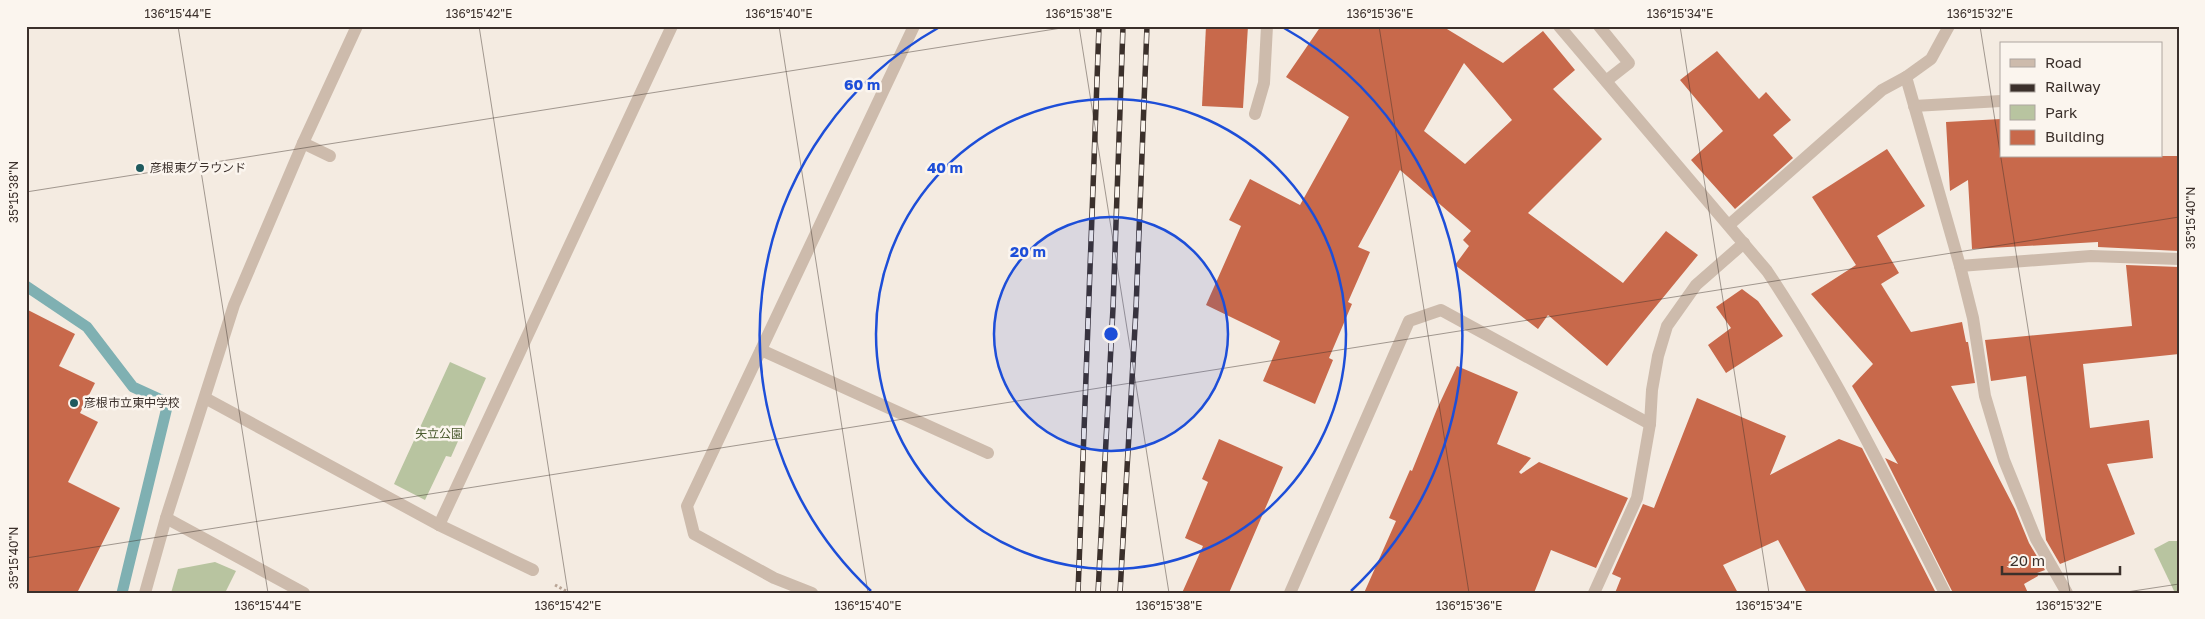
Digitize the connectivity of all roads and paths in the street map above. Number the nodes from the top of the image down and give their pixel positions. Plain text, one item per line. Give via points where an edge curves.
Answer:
1 (357, 26) edge
2 (672, 26) edge
3 (914, 26) edge
4 (1267, 26) edge
5 (1559, 26) edge
6 (1599, 26) edge
7 (1949, 26) edge
8 (1906, 77) junction
9 (1606, 81) junction
10 (2000, 102) edge
11 (1914, 106) junction
12 (1256, 114) dead end
13 (303, 143) junction
14 (330, 156) dead end
15 (1728, 225) junction
16 (1744, 243) junction
17 (2179, 259) edge
18 (1960, 266) junction
19 (761, 350) junction
20 (205, 398) junction
21 (1650, 424) junction
22 (988, 454) dead end
23 (166, 518) junction
24 (439, 525) junction
25 (532, 570) dead end
26 (145, 593) edge
27 (304, 593) edge
28 (812, 593) edge
29 (1290, 593) edge
30 (1594, 593) edge
31 (1945, 593) edge
32 (2067, 593) edge

1 - 13 street
2 - 24 street
3 - 19 street
4 - 12 street via 1264,84
5 - 9 street
6 - 9 street via 1630,63
7 - 8 street via 1931,59
8 - 11 street
8 - 15 street via 1871,94
9 - 15 street
10 - 11 street
11 - 18 street
13 - 14 street
13 - 20 street via 234,305
15 - 16 street
16 - 21 street via 1696,284 1667,326 1652,390
16 - 31 street via 1790,305 1882,467
17 - 18 street via 2091,256
18 - 32 street via 1973,318 1985,396 2004,460 2036,539
19 - 22 street
19 - 28 street via 687,506 694,534 774,578
20 - 23 street
20 - 24 street
21 - 29 street via 1441,310 1409,321
21 - 30 street via 1637,498
23 - 26 street
23 - 27 street
24 - 25 street

